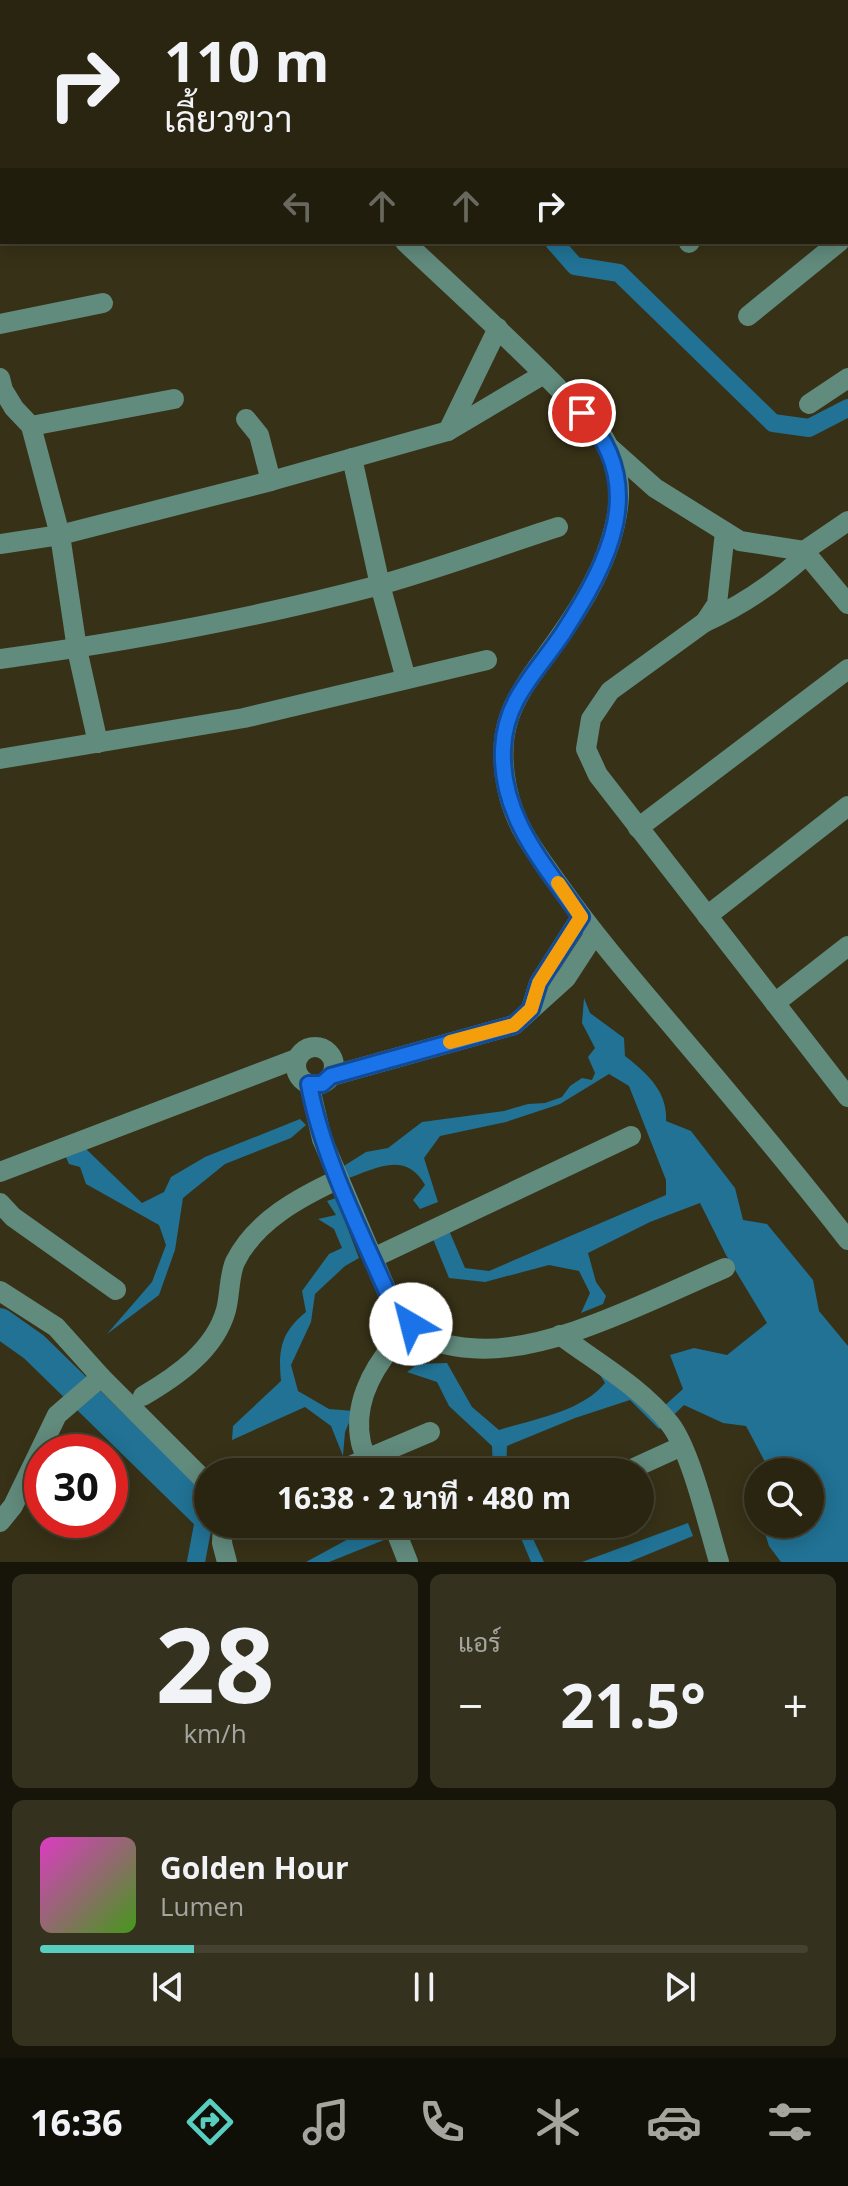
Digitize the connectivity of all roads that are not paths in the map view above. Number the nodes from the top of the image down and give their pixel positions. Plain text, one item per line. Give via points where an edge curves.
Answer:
1 (407, 244) edge
2 (837, 244) edge
3 (103, 303) dead end
4 (748, 316) dead end
5 (0, 324) edge
6 (498, 328) junction
7 (544, 374) junction
8 (0, 378) edge
9 (848, 378) edge
10 (174, 399) dead end
11 (809, 404) dead end
12 (246, 419) dead end
13 (31, 426) junction
14 (448, 431) junction
15 (606, 444) junction
16 (352, 458) junction
17 (271, 481) junction
18 (848, 521) edge
19 (558, 527) dead end
20 (725, 532) junction
21 (60, 535) junction
22 (0, 544) edge
23 (806, 553) junction
24 (380, 585) junction
25 (848, 604) edge
26 (705, 622) junction
27 (77, 649) junction
28 (0, 659) edge
29 (487, 660) dead end
30 (848, 669) edge
31 (406, 679) junction
32 (98, 743) junction
33 (0, 759) edge
34 (848, 806) edge
35 (638, 828) junction
36 (707, 916) junction
37 (581, 917) junction
38 (594, 935) junction
39 (848, 946) edge
40 (775, 1003) junction
41 (531, 1009) junction
42 (296, 1059) junction
43 (331, 1076) junction
44 (309, 1084) junction
45 (845, 1086) edge
46 (631, 1136) dead end
47 (0, 1172) edge
48 (328, 1184) junction
49 (0, 1203) edge
50 (848, 1240) edge
51 (373, 1258) junction
52 (725, 1268) dead end
53 (116, 1290) dead end
54 (0, 1291) edge
55 (400, 1322) junction
56 (560, 1335) junction
57 (416, 1338) junction
58 (394, 1344) junction
59 (97, 1381) junction
60 (143, 1396) dead end
61 (430, 1432) dead end
62 (682, 1446) junction
63 (367, 1458) edge
64 (385, 1458) edge
65 (654, 1459) edge
66 (194, 1471) edge
67 (0, 1522) edge
68 (222, 1538) edge
69 (227, 1562) edge
70 (719, 1562) edge

1 - 6 street
2 - 4 street
3 - 5 street
6 - 7 street
6 - 14 street
7 - 14 street
7 - 15 street
8 - 13 street via 14,408
9 - 11 street
10 - 13 street
12 - 17 street via 259,435
13 - 21 street
14 - 16 street
15 - 20 street via 655,488
15 - 37 street via 620,493 615,527 589,591 517,695 503,752 520,830
16 - 17 street
16 - 24 street
17 - 21 street
18 - 23 street
19 - 24 street
20 - 23 street via 740,541
20 - 26 street via 717,604
21 - 22 street
21 - 27 street
23 - 25 street
23 - 26 street via 778,580
24 - 27 street
24 - 31 street
26 - 35 street via 610,691 591,719 586,749 598,775
27 - 28 street
27 - 32 street
29 - 31 street
30 - 35 street
31 - 32 street via 244,718
32 - 33 street
34 - 36 street
35 - 36 street
36 - 40 street
37 - 38 street
37 - 41 street via 539,983
38 - 41 street via 566,978
38 - 50 street
39 - 40 street
40 - 45 street
41 - 43 street via 514,1025
42 - 43 street via 304,1049 323,1048 334,1063
42 - 44 street via 299,1077
42 - 47 street
43 - 44 street via 322,1084
44 - 48 street
46 - 51 street
48 - 51 street
48 - 60 street via 269,1219 251,1238 234,1263 226,1312 212,1339 171,1380
49 - 53 street
51 - 55 street
52 - 56 street
54 - 59 street via 56,1327
55 - 57 street via 411,1324
55 - 58 street via 391,1328
56 - 57 street via 470,1349
56 - 62 street via 640,1394 670,1424
57 - 58 street via 406,1347
58 - 63 street via 367,1384 360,1419
59 - 66 street
59 - 67 street via 57,1415
61 - 64 street
62 - 65 street
62 - 70 street
68 - 69 street

